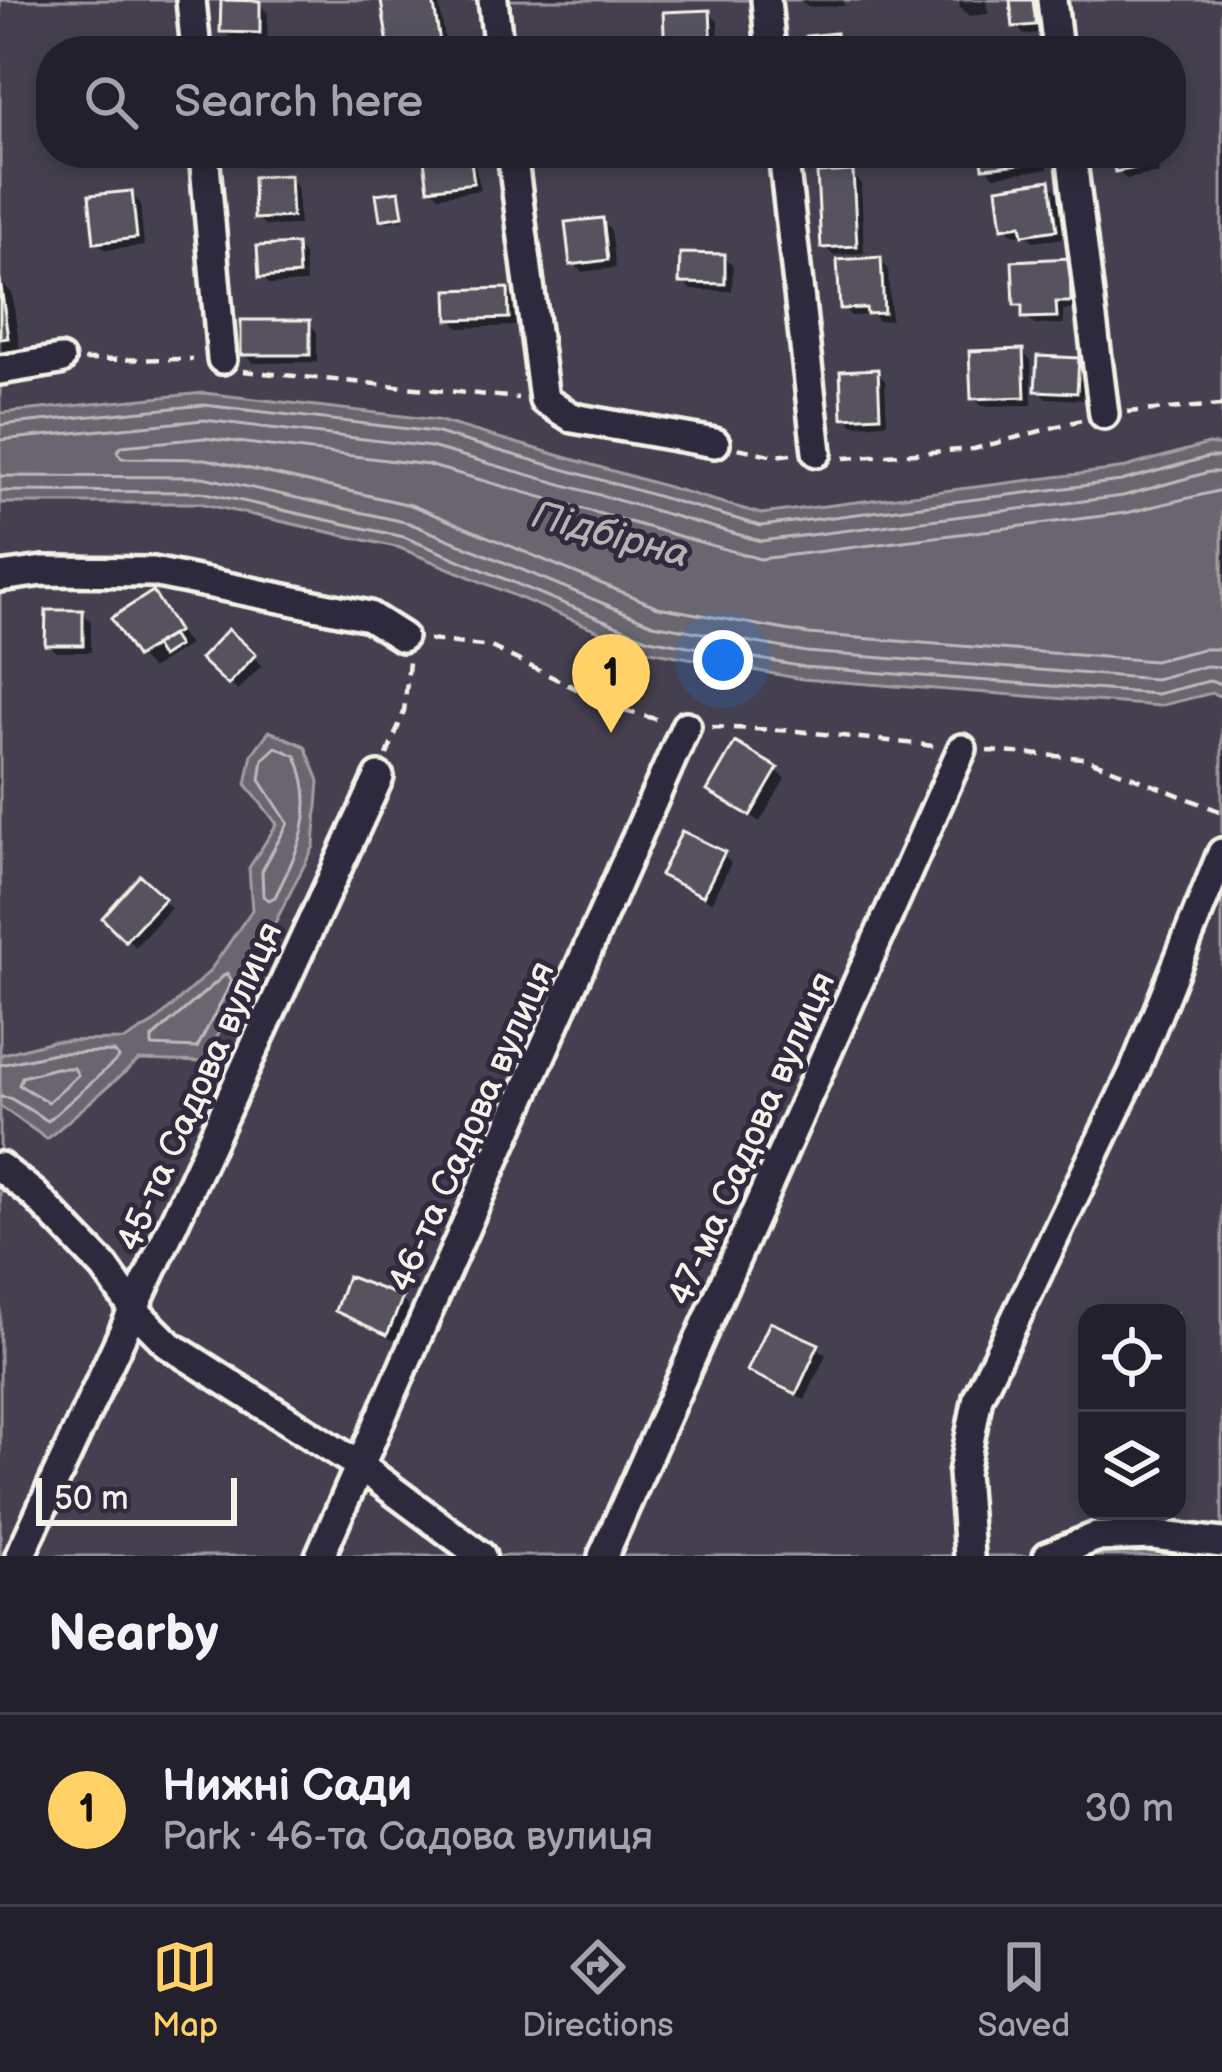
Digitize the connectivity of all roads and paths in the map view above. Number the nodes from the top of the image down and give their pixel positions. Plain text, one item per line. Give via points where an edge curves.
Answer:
1 (191, 0) edge
2 (493, 0) edge
3 (766, 0) edge
4 (1052, 0) edge
5 (195, 36) edge
6 (497, 36) edge
7 (770, 36) edge
8 (1056, 36) edge
9 (205, 168) edge
10 (514, 168) edge
11 (785, 168) edge
12 (1073, 168) edge
13 (222, 359) junction
14 (60, 360) joint
15 (0, 370) edge
16 (544, 400) junction
17 (1222, 405) edge
18 (1104, 414) junction
19 (715, 443) joint
20 (818, 452) junction
21 (0, 578) edge
22 (402, 638) junction
23 (686, 726) junction
24 (962, 749) junction
25 (379, 777) joint
26 (1222, 812) edge
27 (1222, 853) edge
28 (0, 1167) edge
29 (135, 1311) junction
30 (360, 1466) junction
31 (25, 1544) edge
32 (1222, 1544) edge
33 (0, 1550) edge
34 (320, 1556) edge
35 (481, 1556) edge
36 (603, 1556) edge
37 (969, 1556) edge
38 (1048, 1556) edge

1 - 5 street
2 - 6 street
3 - 7 street
4 - 8 street
9 - 13 street
10 - 16 street
11 - 20 street
12 - 18 street
13 - 14 path
13 - 16 path via 250,374
14 - 15 street
16 - 19 street via 573,418
17 - 18 path
18 - 20 path via 974,448 844,458
19 - 20 path via 774,456
21 - 22 street via 153,572 369,616
22 - 23 path via 490,647 620,710
22 - 25 path via 411,667 404,712
23 - 24 path
23 - 30 street, 46-та Садова вулиця
24 - 26 path via 1084,758
24 - 36 street, 47-ма Садова вулиця
25 - 29 street, 45-та Садова вулиця
27 - 37 street via 1133,1072 977,1396 963,1473
28 - 29 street via 105,1268
29 - 30 street via 169,1345
29 - 31 street, 45-та Садова вулиця
30 - 34 street, 46-та Садова вулиця
30 - 35 street
31 - 33 street
32 - 38 street via 1096,1537

